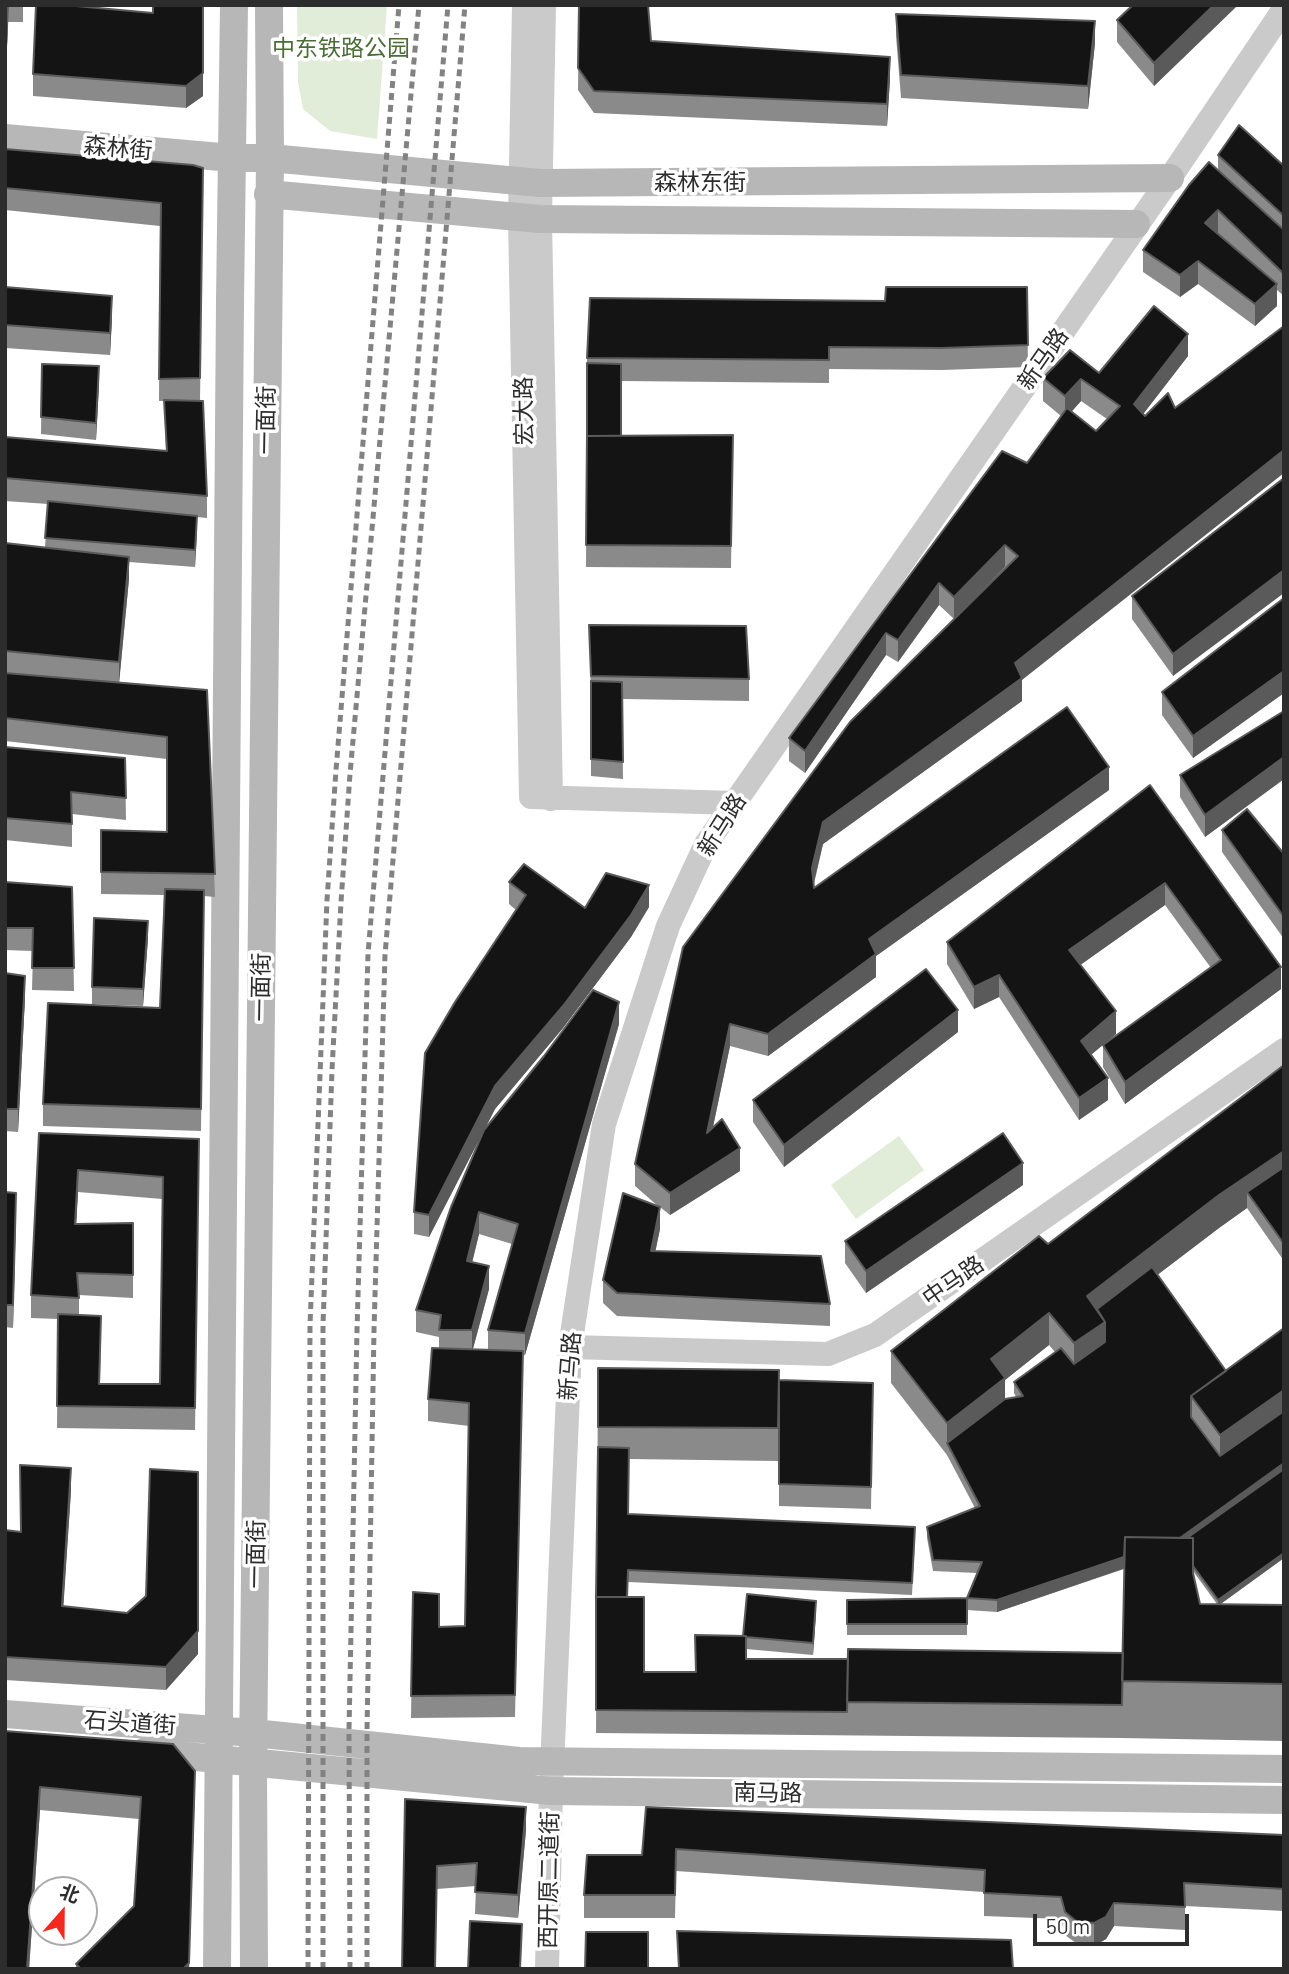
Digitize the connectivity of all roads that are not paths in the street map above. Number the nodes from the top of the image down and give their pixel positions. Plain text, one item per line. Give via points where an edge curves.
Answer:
1 (234, 5) edge
2 (269, 5) edge
3 (524, 5) edge
4 (544, 5) edge
5 (1284, 9) edge
6 (5, 138) edge
7 (232, 158) junction
8 (270, 158) junction
9 (1170, 178) junction
10 (530, 182) junction
11 (268, 194) junction
12 (530, 218) junction
13 (1136, 224) junction
14 (735, 803) junction
15 (1284, 1050) edge
16 (570, 1348) junction
17 (5, 1714) edge
18 (218, 1730) junction
19 (254, 1733) junction
20 (124, 1751) edge
21 (217, 1759) junction
22 (552, 1761) junction
23 (253, 1763) junction
24 (1284, 1769) edge
25 (551, 1790) junction
26 (1284, 1800) edge
27 (217, 1969) edge
28 (254, 1969) edge
29 (547, 1969) edge

1 - 7 main road, 一面街
2 - 8 main road, 一面街
3 - 10 street, 宏大路
4 - 10 street, 宏大路
5 - 9 street, 新马路
6 - 7 main road, 森林街
7 - 8 main road, 森林东街
7 - 18 main road, 一面街
8 - 10 main road, 森林东街
8 - 11 main road, 一面街
9 - 10 main road, 森林东街
9 - 13 street, 新马路
10 - 12 street, 宏大路
11 - 12 main road, 森林东街
11 - 19 main road, 一面街
12 - 13 main road, 森林东街
12 - 14 street, 宏大路 via 531,797
13 - 14 street, 新马路
14 - 16 street, 新马路 via 706,844 668,926 604,1124
15 - 16 street, 中马路 via 875,1335 828,1354
16 - 22 street, 新马路
17 - 18 main road, 石头道街
18 - 19 main road, 石头道街
18 - 21 main road, 一面街
19 - 22 main road, 南马路
19 - 23 main road, 一面街
20 - 21 main road, 石头道街
21 - 23 main road, 石头道街
21 - 27 main road, 一面街
22 - 24 main road, 南马路
22 - 25 street, 新马路
23 - 25 main road, 南马路
23 - 28 main road, 一面街
25 - 26 main road, 南马路
25 - 29 street, 西开原二道街

